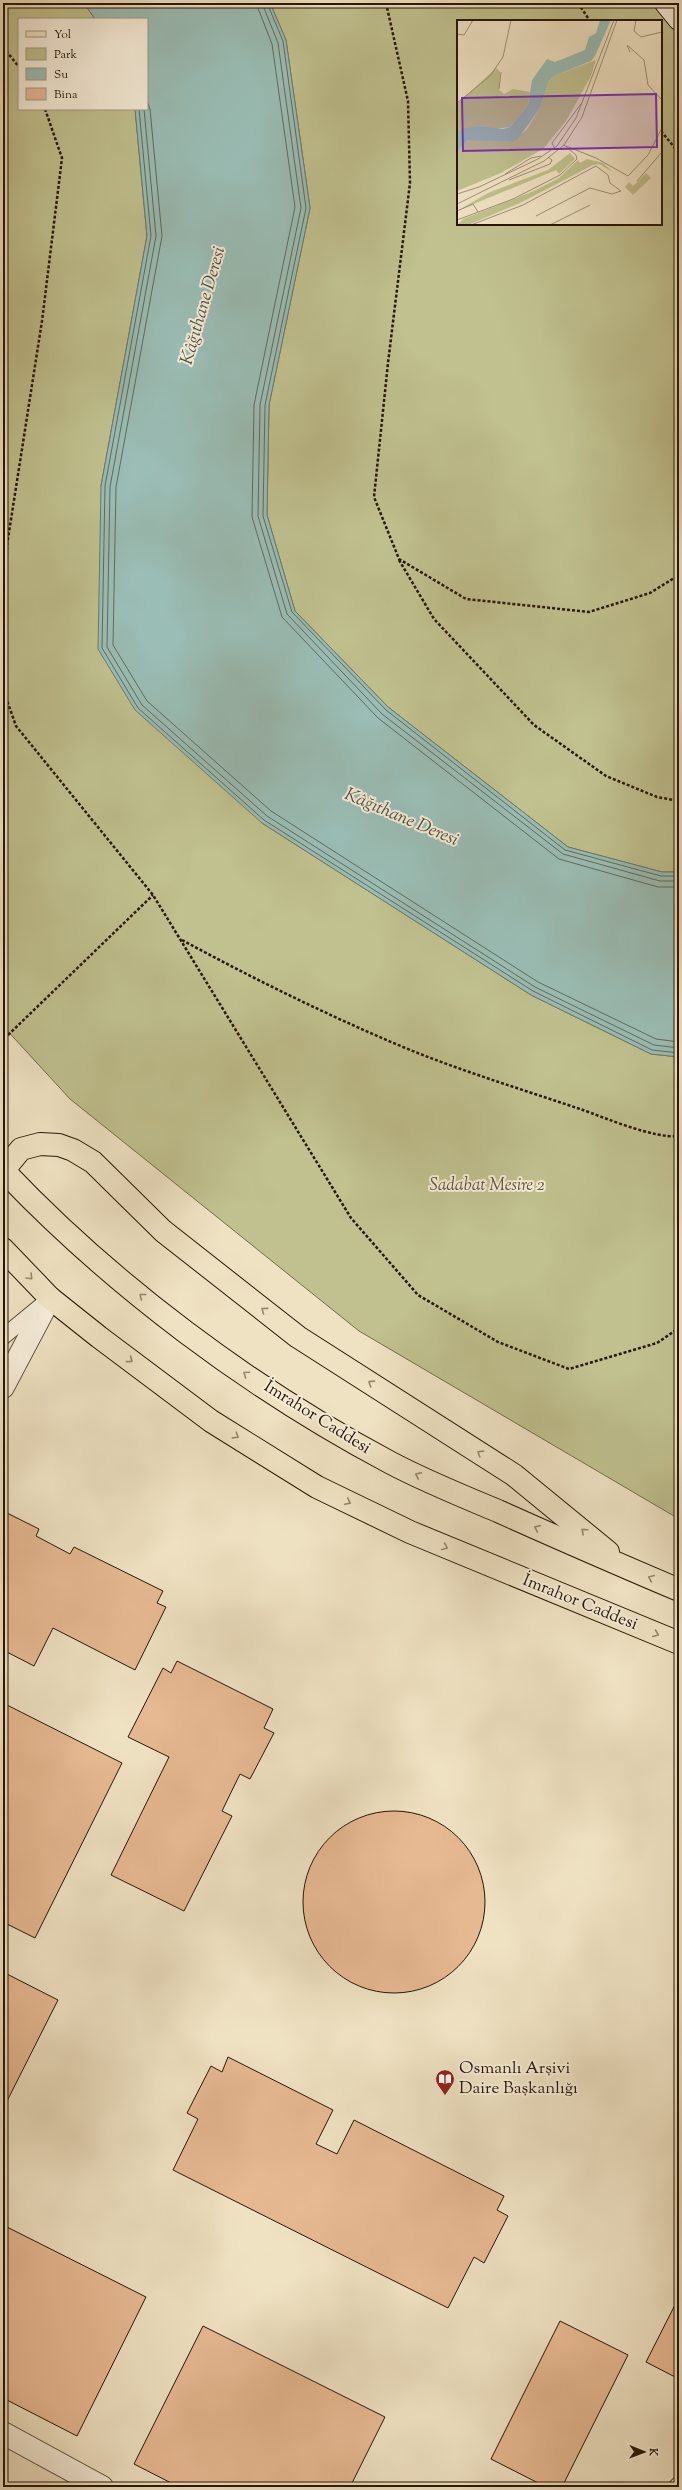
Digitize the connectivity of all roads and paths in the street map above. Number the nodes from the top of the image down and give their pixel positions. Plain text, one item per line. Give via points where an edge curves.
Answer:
1 (386, 3) edge
2 (578, 3) edge
3 (666, 3) edge
4 (679, 19) edge
5 (589, 20) edge
6 (3, 47) edge
7 (18, 66) edge
8 (45, 110) edge
9 (662, 132) edge
10 (679, 153) edge
11 (399, 560) junction
12 (679, 575) edge
13 (679, 801) edge
14 (153, 895) junction
15 (181, 940) junction
16 (3, 1049) edge
17 (679, 1136) edge
18 (3, 1170) edge
19 (3, 1249) edge
20 (50, 1298) junction
21 (679, 1328) edge
22 (3, 1337) edge
23 (3, 1387) edge
24 (624, 1567) junction
25 (679, 1590) edge
26 (679, 1643) edge
27 (3, 2433) edge
28 (679, 2484) edge
29 (102, 2487) edge
30 (676, 2487) edge

1 - 11 path via 408,101 410,183 374,497
2 - 5 path
3 - 4 street
6 - 7 path
8 - 14 path via 62,158 42,321 7,545 4,692 16,726
9 - 10 path
11 - 12 path via 466,599 589,612 650,593
11 - 13 path via 434,619 534,725 606,776 657,796
14 - 15 path
14 - 16 path via 8,1036
15 - 17 path via 279,992 404,1047 616,1121 667,1137
15 - 21 path via 351,1218 418,1295 498,1342 569,1368 657,1343
24 -> 18 main road, İmrahor Caddesi via 393,1464 333,1430 180,1327 88,1253 42,1211
24 -> 18 main road via 577,1525 514,1475 298,1337 163,1231 93,1162 59,1145 40,1144 21,1150
19 -> 20 main road, İmrahor Caddesi
20 - 22 lane
20 - 23 street
20 -> 26 main road, İmrahor Caddesi via 211,1421 317,1487 446,1547
25 -> 24 main road, İmrahor Caddesi
27 - 29 street
28 - 30 lane

